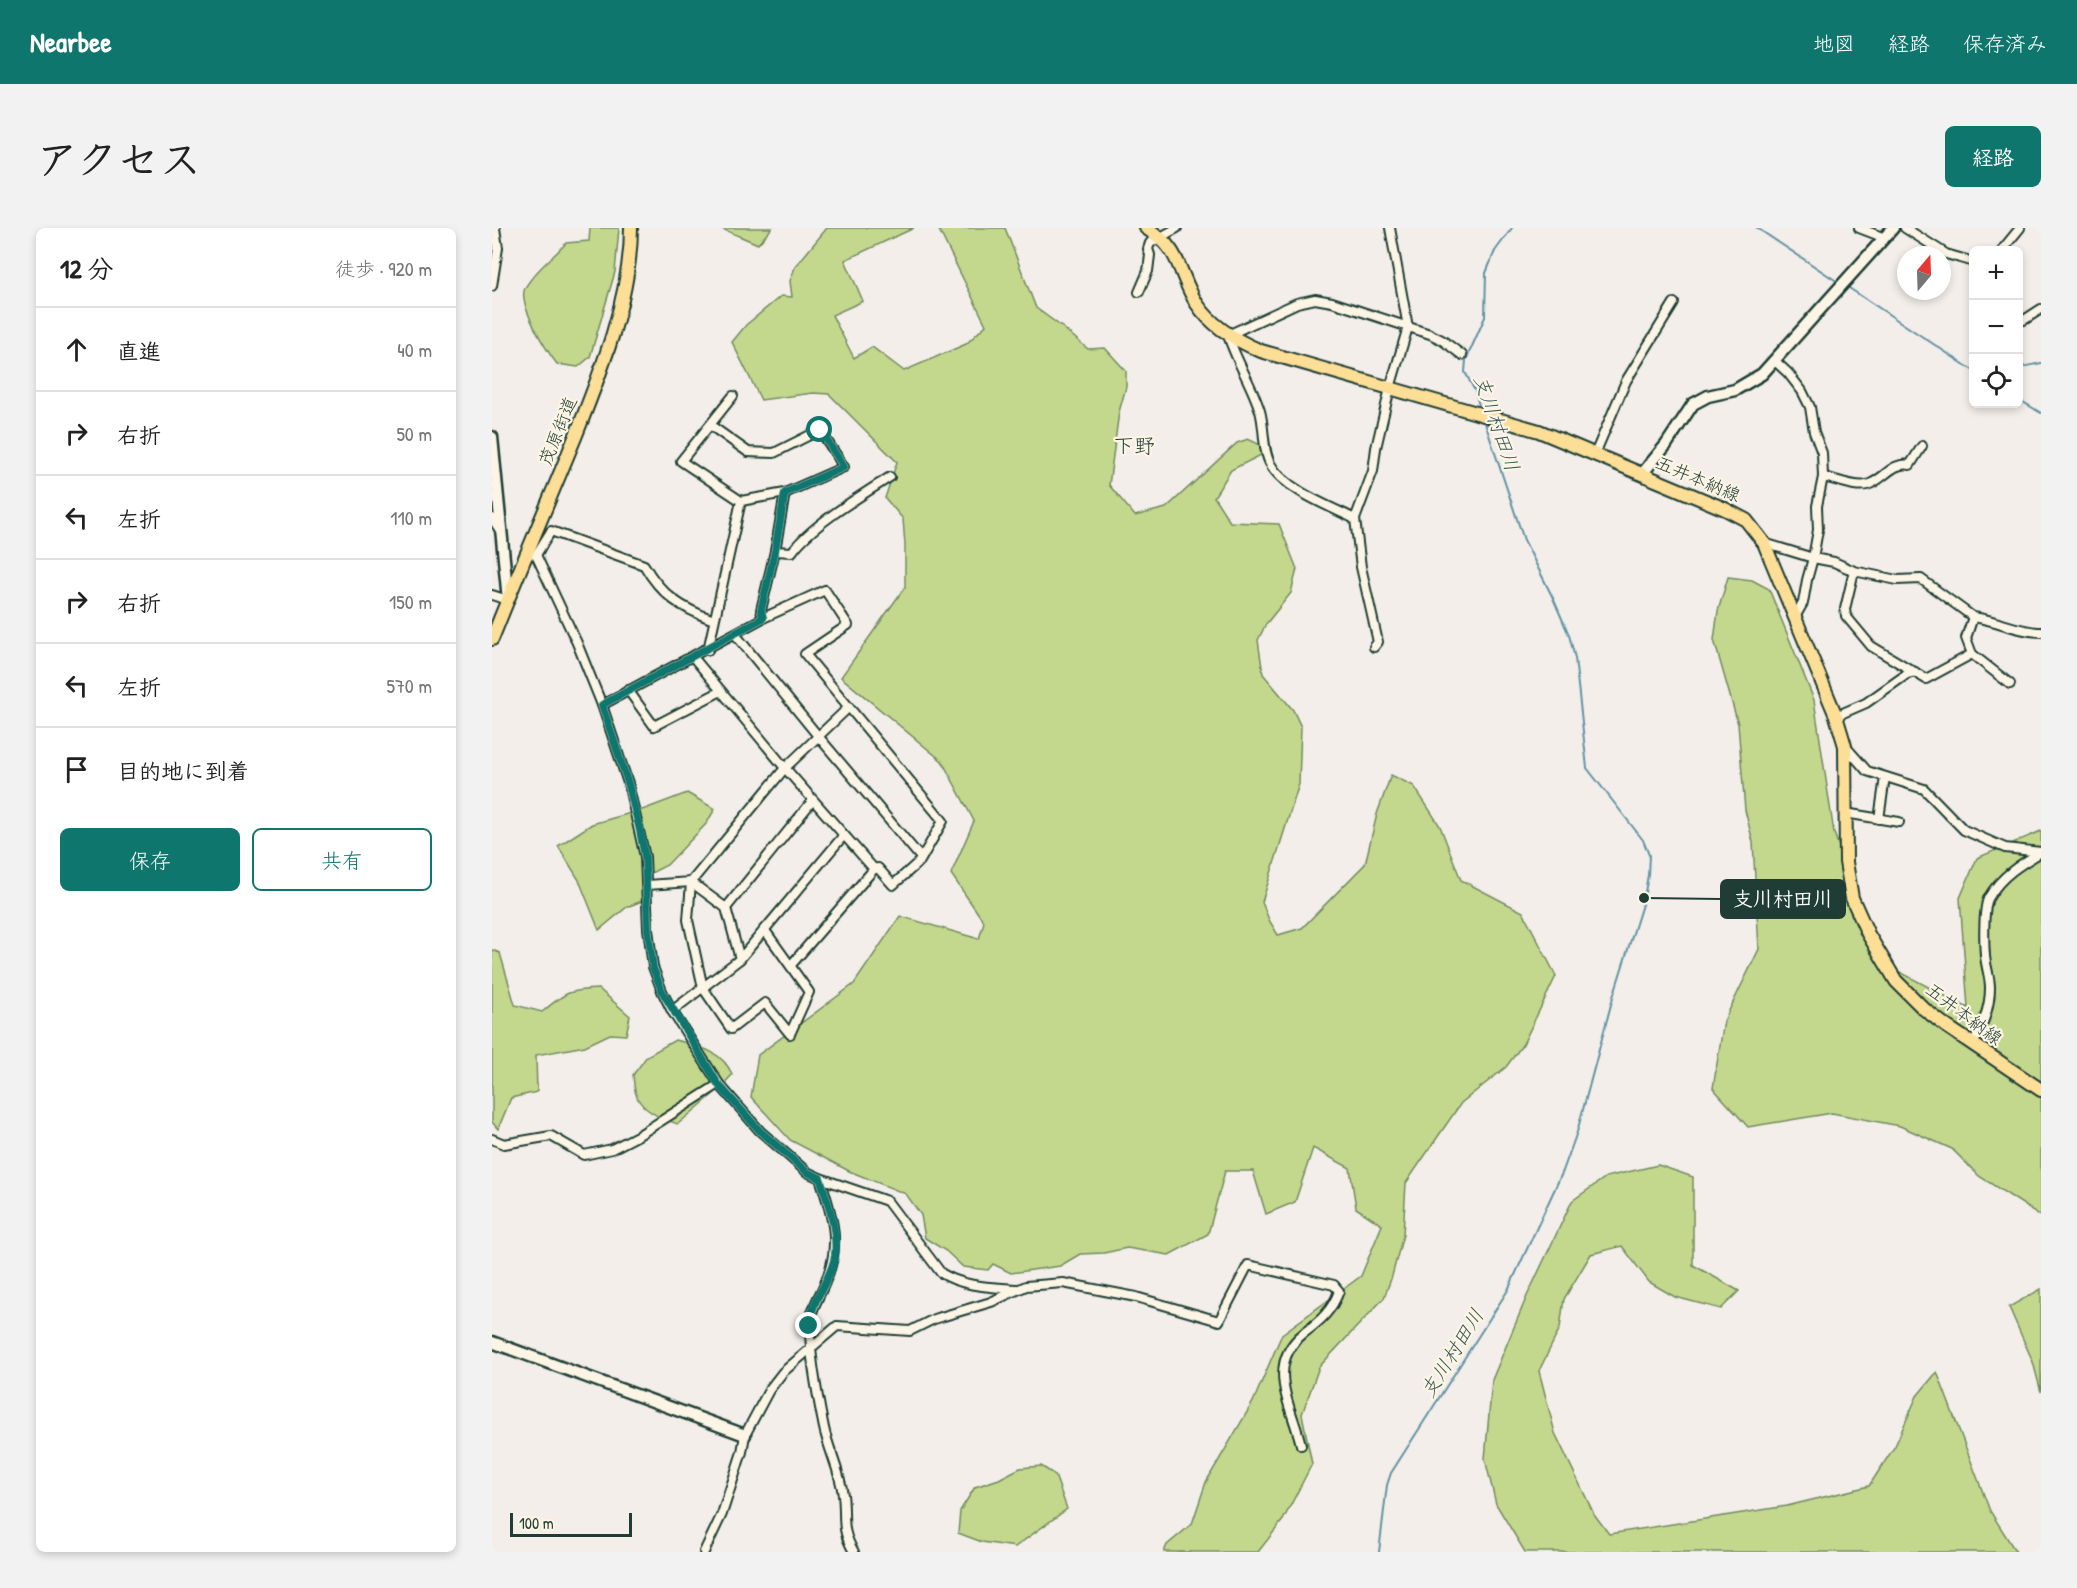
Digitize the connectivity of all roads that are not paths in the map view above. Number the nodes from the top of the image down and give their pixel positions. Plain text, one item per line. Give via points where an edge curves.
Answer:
1 (495, 228) edge
2 (631, 228) edge
3 (1146, 228) edge
4 (1177, 228) edge
5 (1390, 228) edge
6 (1859, 228) edge
7 (1893, 228) edge
8 (1905, 228) edge
9 (2020, 228) edge
10 (1160, 238) junction
11 (1885, 238) junction
12 (2005, 246) edge
13 (1969, 261) edge
14 (492, 286) edge
15 (1139, 292) dead end
16 (1674, 303) dead end
17 (2041, 309) edge
18 (2023, 320) edge
19 (1408, 327) junction
20 (1228, 334) junction
21 (1462, 355) dead end
22 (1775, 361) junction
23 (1390, 388) junction
24 (733, 396) dead end
25 (710, 425) junction
26 (492, 437) edge
27 (1922, 446) dead end
28 (1595, 454) junction
29 (1642, 474) junction
30 (890, 477) dead end
31 (1823, 477) junction
32 (785, 493) junction
33 (741, 501) junction
34 (492, 518) edge
35 (1355, 519) junction
36 (502, 534) junction
37 (1764, 543) junction
38 (775, 551) junction
39 (532, 554) junction
40 (1814, 558) junction
41 (1854, 572) junction
42 (492, 596) edge
43 (508, 600) junction
44 (1795, 617) junction
45 (1973, 617) junction
46 (763, 618) junction
47 (714, 621) junction
48 (2041, 632) edge
49 (735, 634) junction
50 (492, 639) edge
51 (1374, 647) dead end
52 (708, 650) junction
53 (1972, 654) junction
54 (693, 657) junction
55 (1914, 672) junction
56 (2010, 684) dead end
57 (628, 690) junction
58 (721, 691) junction
59 (602, 705) junction
60 (848, 708) junction
61 (1836, 716) junction
62 (818, 736) junction
63 (1845, 746) junction
64 (785, 768) junction
65 (1885, 777) junction
66 (813, 800) junction
67 (1845, 813) junction
68 (1879, 819) junction
69 (1899, 822) dead end
70 (844, 835) junction
71 (2041, 852) edge
72 (921, 858) junction
73 (874, 869) junction
74 (691, 882) junction
75 (646, 885) junction
76 (726, 908) junction
77 (764, 929) junction
78 (740, 959) junction
79 (791, 965) junction
80 (703, 988) junction
81 (672, 1011) junction
82 (1973, 1045) junction
83 (718, 1084) junction
84 (2041, 1090) edge
85 (492, 1139) edge
86 (820, 1178) junction
87 (1016, 1289) junction
88 (492, 1342) edge
89 (812, 1347) junction
90 (745, 1435) junction
91 (1301, 1445) dead end
92 (704, 1552) edge
93 (854, 1552) edge

1 - 14 street via 498,248
2 - 39 main road, 茂原街道 via 627,268 609,346
3 - 10 main road, 五井本納線
4 - 10 street
5 - 19 street
6 - 11 street
7 - 11 street
8 - 13 street via 1946,254
9 - 12 street
10 - 15 street via 1150,243 1148,271
10 - 20 main road, 五井本納線 via 1176,256 1205,315
11 - 22 street
16 - 28 street via 1626,381
17 - 18 street
19 - 20 street via 1315,299 1297,303
19 - 21 street via 1442,340
19 - 23 street
20 - 23 main road, 五井本納線 via 1261,351
20 - 35 street via 1260,411 1270,464 1305,495
22 - 29 street via 1735,390 1708,396 1694,404
22 - 31 street via 1795,382 1810,407 1822,453
23 - 28 main road, 五井本納線 via 1513,422
23 - 35 street via 1373,471
24 - 25 street
25 - 32 street via 748,452 774,453 820,430 844,467
25 - 33 street via 681,461
26 - 36 street
27 - 31 street via 1910,465 1898,465 1869,484
28 - 29 main road, 五井本納線
29 - 37 main road, 五井本納線 via 1738,515
30 - 38 street via 813,530 792,552
31 - 40 street
32 - 33 street
32 - 38 street
33 - 47 street
34 - 36 street
35 - 51 street via 1378,642
36 - 43 street
37 - 40 street
37 - 44 main road, 五井本納線
38 - 46 street via 761,610
39 - 43 main road, 茂原街道
39 - 47 street via 551,531 644,565 655,584 669,597
39 - 59 street via 577,643
40 - 41 street
40 - 44 street via 1803,603
41 - 45 street via 1897,580 1922,579
41 - 55 street via 1846,616 1871,646
42 - 43 street
43 - 50 main road, 茂原街道
44 - 61 main road, 五井本納線
45 - 48 street
45 - 53 street via 1966,638
46 - 49 street
46 - 60 street via 825,590 848,626 805,654
47 - 52 street
49 - 52 street
49 - 62 street
52 - 54 street
53 - 55 street via 1926,679
53 - 56 street
54 - 57 street
54 - 58 street
55 - 61 street via 1866,703
57 - 58 street via 654,726
57 - 59 street
58 - 64 street
59 - 75 street via 640,830
60 - 62 street
60 - 72 street via 943,820
61 - 63 main road, 五井本納線
62 - 64 street
62 - 72 street
63 - 65 street via 1867,771
63 - 67 main road, 五井本納線
64 - 66 street
64 - 74 street
65 - 68 street
65 - 71 street via 1924,789 1970,834 2005,848
66 - 70 street
66 - 76 street
67 - 68 street
67 - 82 main road, 五井本納線 via 1846,862 1852,898 1876,950 1909,995
68 - 69 street
70 - 73 street
70 - 77 street
71 - 82 street via 2012,869 1984,908 1989,999 1983,1026
72 - 73 street via 893,885 878,868
73 - 79 street
74 - 75 street
74 - 76 street
74 - 80 street via 688,920
75 - 81 street via 653,968
76 - 78 street
77 - 78 street
77 - 79 street
78 - 80 street
79 - 80 street via 809,992 790,1034 765,1003 731,1029
80 - 81 street
81 - 83 street
82 - 84 main road, 五井本納線
83 - 85 street via 612,1149 584,1155 551,1136 504,1144
83 - 86 street via 760,1131 807,1172
86 - 87 street via 887,1201 941,1273 953,1280
86 - 89 street via 834,1230 835,1256 809,1326
87 - 89 street via 1010,1295 934,1319 910,1331 837,1326
87 - 91 street via 1063,1283 1136,1297 1219,1321 1248,1265 1334,1285 1339,1291 1334,1305 1286,1353 1282,1377
88 - 90 street
89 - 90 street via 776,1381
89 - 93 street via 824,1430 843,1495 846,1538
90 - 92 street via 722,1514

